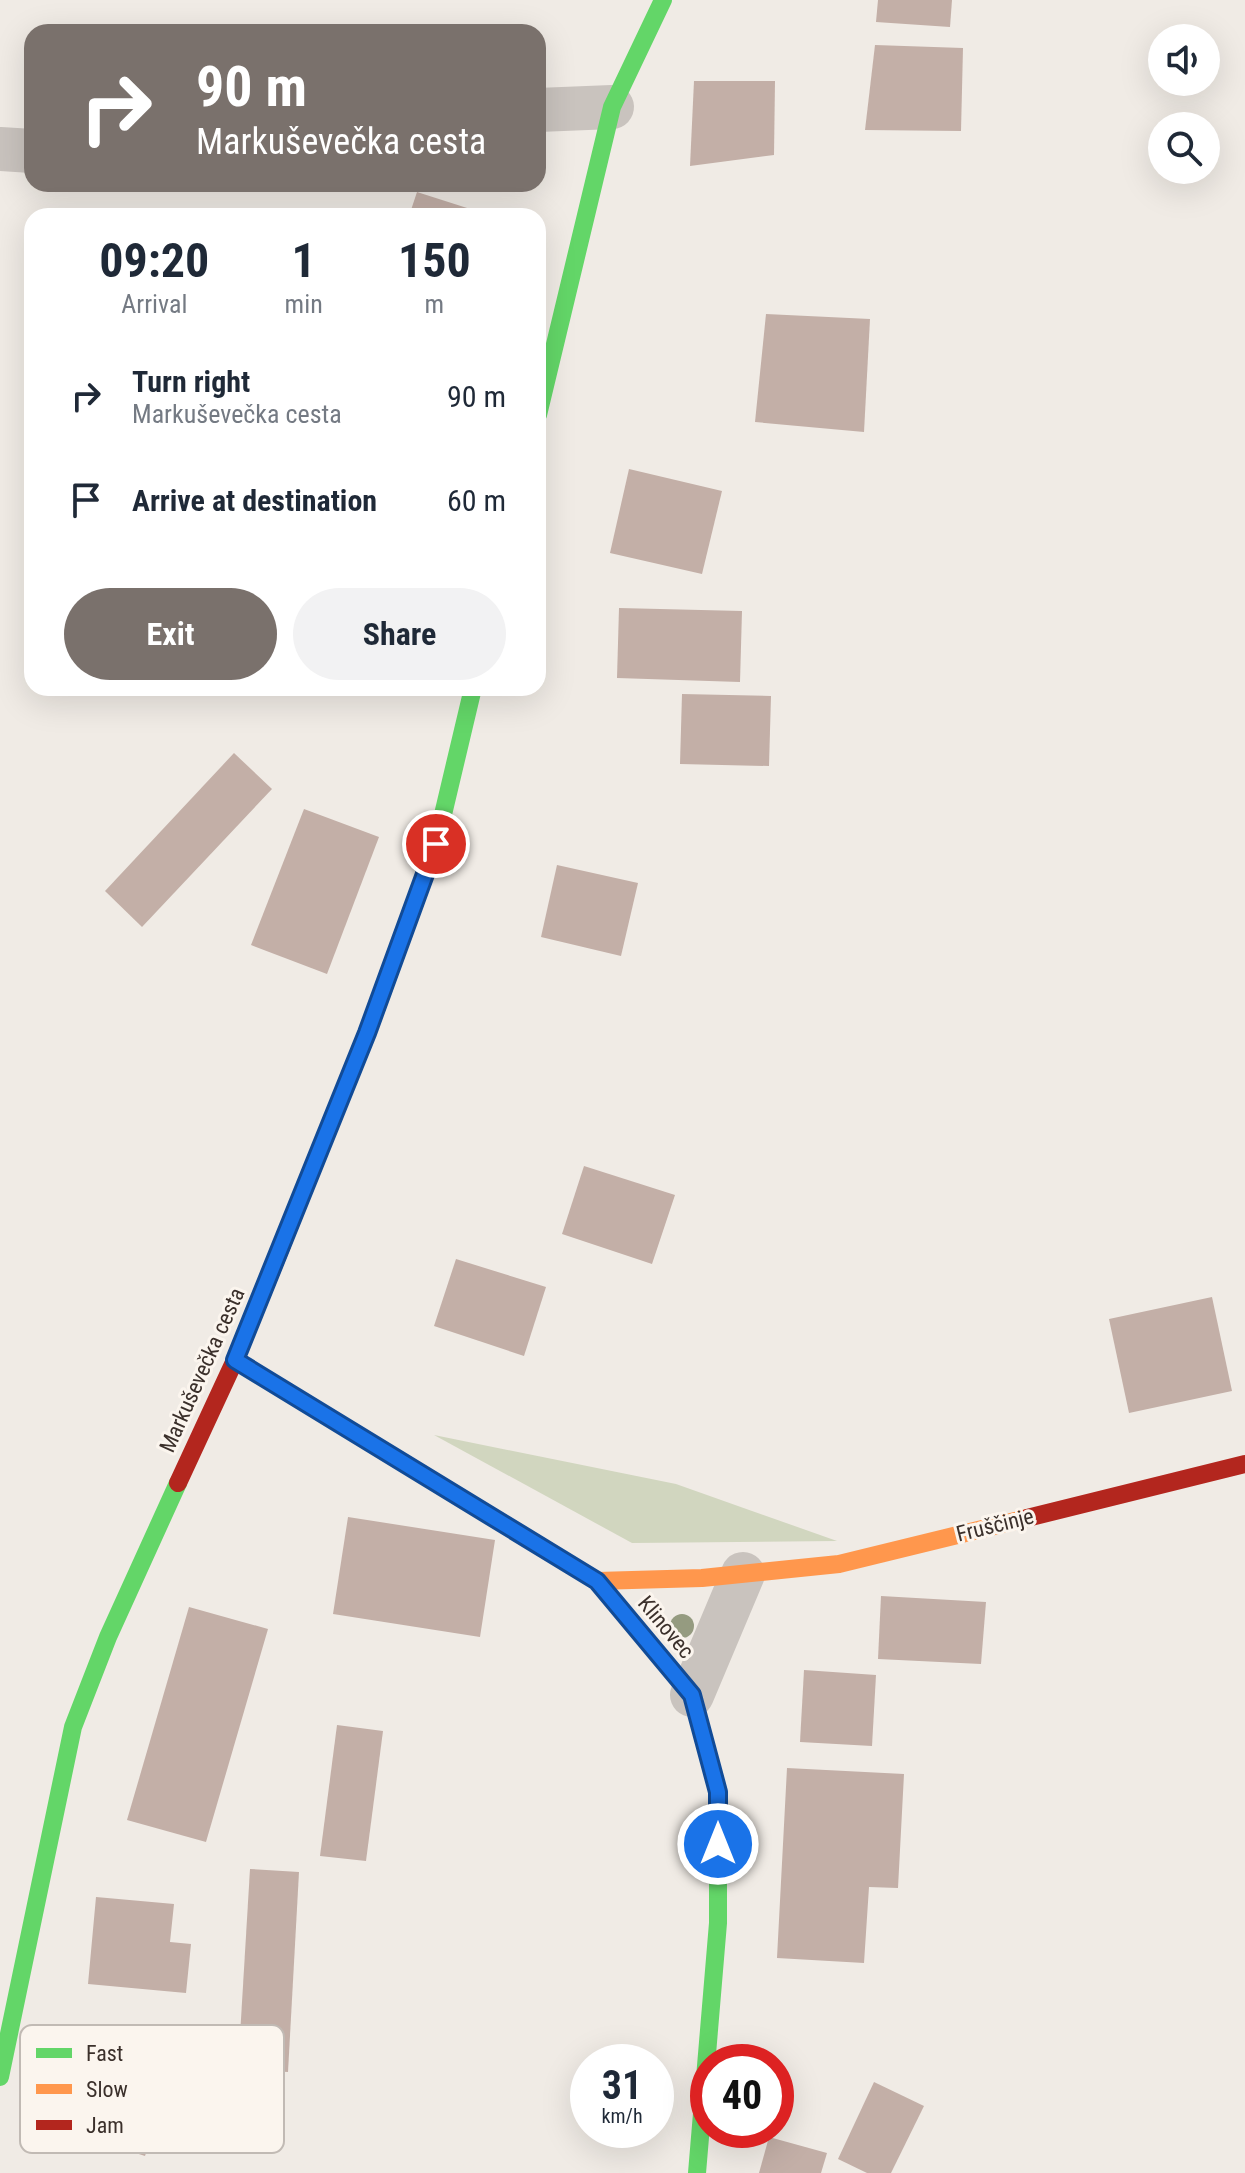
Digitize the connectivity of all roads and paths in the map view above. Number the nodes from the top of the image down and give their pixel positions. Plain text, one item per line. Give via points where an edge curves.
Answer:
1 (651, 7) edge
2 (612, 107) junction
3 (546, 110) edge
4 (0, 149) edge
5 (24, 150) edge
6 (546, 382) edge
7 (471, 696) edge
8 (235, 1360) junction
9 (1245, 1464) edge
10 (743, 1574) junction
11 (597, 1581) junction
12 (692, 1695) junction
13 (0, 2077) edge
14 (697, 2173) edge

1 - 2 main road
2 - 3 street
2 - 6 main road
4 - 5 street
7 - 8 main road, Markuševečka cesta via 436,844 367,1033
8 - 11 main road, Klinovec
8 - 13 main road, Markuševečka cesta via 108,1637 73,1727
9 - 10 main road, Fruščinje via 839,1564
10 - 11 main road, Fruščinje
10 - 12 street
11 - 12 main road, Klinovec
12 - 14 main road, Klinovec via 718,1792 718,1923

